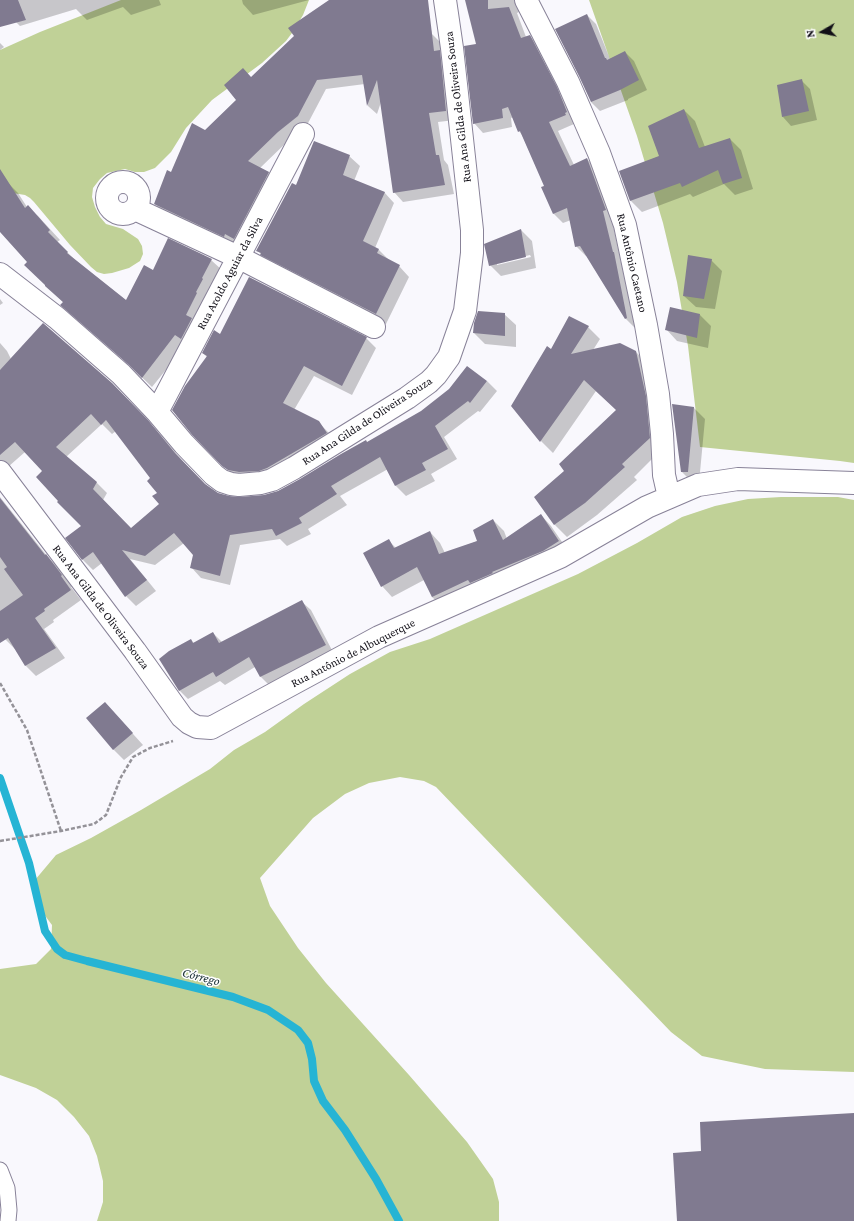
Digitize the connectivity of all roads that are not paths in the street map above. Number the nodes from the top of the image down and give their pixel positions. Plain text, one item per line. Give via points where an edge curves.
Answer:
1 (445, 0) edge
2 (526, 0) edge
3 (303, 134) dead end
4 (136, 209) dead end
5 (238, 257) junction
6 (0, 274) edge
7 (374, 327) dead end
8 (157, 412) junction
9 (0, 472) edge
10 (854, 483) edge
11 (669, 497) junction
12 (211, 728) joint
13 (0, 1170) edge
14 (8, 1221) edge

1 - 8 street, Rua Ana Gilda de Oliveira Souza via 472,230 472,253 465,311 454,346 443,367 429,382 407,398 294,468 261,483 239,485 222,481 184,444
2 - 11 street, Rua Antônio Caetano via 568,82 599,153 625,225 658,394 664,475
3 - 5 street, Rua Aroldo Aguiar da Silva
4 - 5 street
5 - 7 street
5 - 8 street, Rua Aroldo Aguiar da Silva
6 - 8 street, Rua Ana Gilda de Oliveira Souza via 75,333 121,374
9 - 12 street, Rua Ana Gilda de Oliveira Souza via 182,717 196,727
10 - 11 street, Rua Antônio de Albuquerque via 738,479 698,485
11 - 12 street, Rua Antônio de Albuquerque via 560,557 379,637
13 - 14 lane via 7,1188

